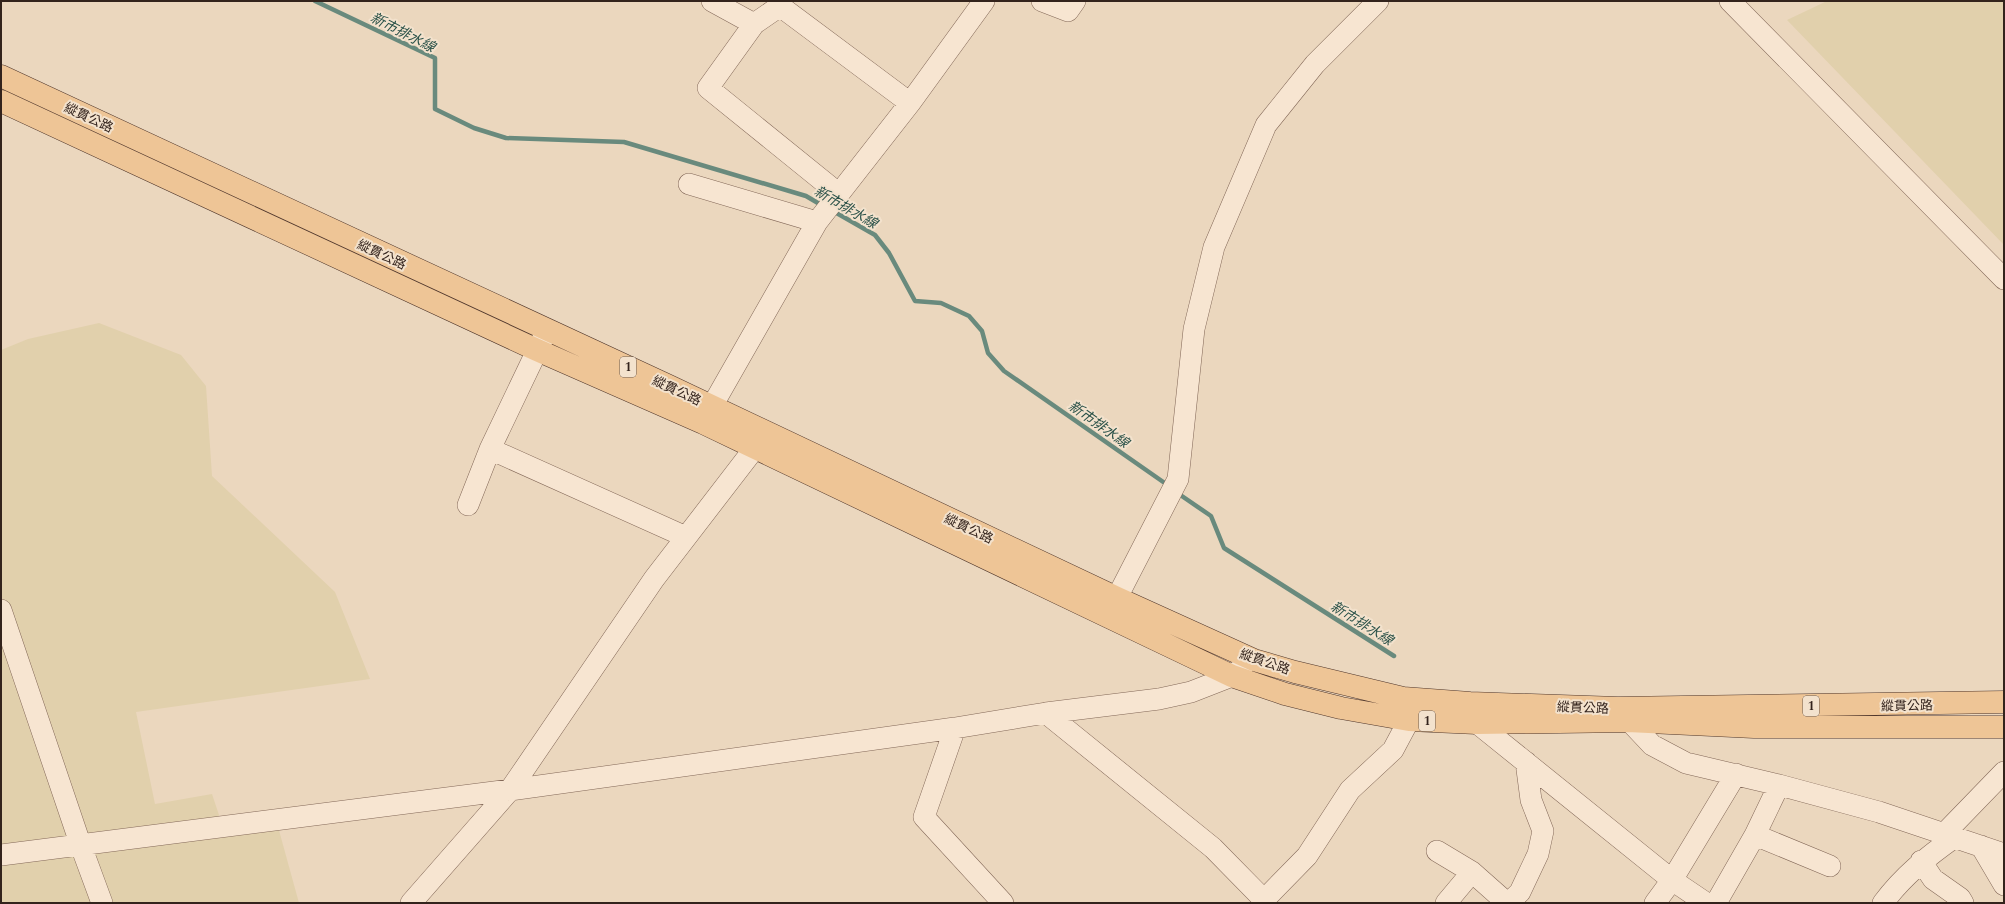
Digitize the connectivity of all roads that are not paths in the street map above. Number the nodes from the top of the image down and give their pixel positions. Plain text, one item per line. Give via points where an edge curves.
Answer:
1 (712, 1) edge
2 (984, 1) edge
3 (1042, 1) edge
4 (1075, 1) edge
5 (1378, 1) edge
6 (1730, 1) edge
7 (754, 24) junction
8 (1, 76) edge
9 (1, 100) edge
10 (910, 103) junction
11 (689, 184) dead end
12 (839, 194) junction
13 (817, 222) junction
14 (2004, 279) edge
15 (547, 331) junction
16 (537, 350) junction
17 (707, 414) junction
18 (490, 449) junction
19 (754, 449) junction
20 (468, 505) dead end
21 (686, 537) junction
22 (1117, 598) junction
23 (1, 610) edge
24 (1107, 617) junction
25 (1254, 660) junction
26 (1232, 676) junction
27 (2004, 702) edge
28 (1046, 713) junction
29 (1623, 715) junction
30 (1409, 720) junction
31 (1477, 724) junction
32 (2004, 727) edge
33 (955, 728) junction
34 (1526, 762) junction
35 (2004, 772) edge
36 (1736, 774) junction
37 (1779, 785) junction
38 (510, 790) junction
39 (1755, 835) junction
40 (1949, 836) junction
41 (81, 846) junction
42 (1981, 846) junction
43 (1437, 851) dead end
44 (2004, 854) edge
45 (1, 855) edge
46 (1921, 861) junction
47 (1830, 866) dead end
48 (1472, 872) junction
49 (1672, 880) junction
50 (2004, 885) edge
51 (1266, 902) edge
52 (102, 903) edge
53 (411, 903) edge
54 (1003, 903) edge
55 (1446, 903) edge
56 (1508, 903) edge
57 (1654, 903) edge
58 (1706, 903) edge
59 (1716, 903) edge
60 (1883, 903) edge
61 (1963, 903) edge

1 - 7 street
2 - 10 street
3 - 4 street via 1068,11
5 - 22 street via 1315,64 1266,125 1214,247 1194,328 1178,479
6 - 14 street
7 - 10 street via 780,6
7 - 12 street via 708,88
8 - 15 main road, 縱貫公路 / 1
9 - 16 main road, 縱貫公路 / 1
10 - 12 street
11 - 13 street
12 - 13 street
13 - 17 street
15 - 16 street
15 - 17 main road, 縱貫公路 / 1
16 - 17 main road, 縱貫公路 / 1
16 - 18 street
17 - 19 main road, 縱貫公路 / 1
17 - 22 main road, 縱貫公路 / 1
18 - 20 street
18 - 21 street
19 - 21 street
19 - 24 main road, 縱貫公路 / 1
21 - 38 street via 654,579
22 - 24 street
22 - 25 main road, 縱貫公路 / 1
23 - 41 street
24 - 26 main road, 縱貫公路 / 1
25 - 26 street
25 - 29 main road, 縱貫公路 / 1 via 1404,698
26 - 28 street via 1191,692
26 - 30 main road, 縱貫公路 / 1 via 1285,694 1341,708
27 - 29 main road, 縱貫公路 / 1
28 - 33 street
28 - 51 street via 1213,848
29 - 31 main road, 縱貫公路 / 1
29 - 32 main road, 縱貫公路 / 1 via 1754,727
29 - 36 street via 1652,744 1675,758 1686,763
30 - 31 main road, 縱貫公路 / 1
30 - 51 street via 1393,750 1350,790 1307,856
31 - 34 street
33 - 38 street
33 - 54 street via 924,817
34 - 49 street
34 - 56 street via 1531,800 1543,830 1538,854 1520,892
35 - 40 street
36 - 37 street
36 - 49 street
37 - 39 street
37 - 40 street via 1879,812
38 - 41 street
38 - 53 street
39 - 47 street
39 - 59 street
40 - 42 street
40 - 46 street
41 - 45 street
41 - 52 street
42 - 44 street
42 - 50 street
43 - 48 street
46 - 60 street
46 - 61 street via 1934,879
48 - 55 street
48 - 56 street
49 - 57 street
49 - 58 street

